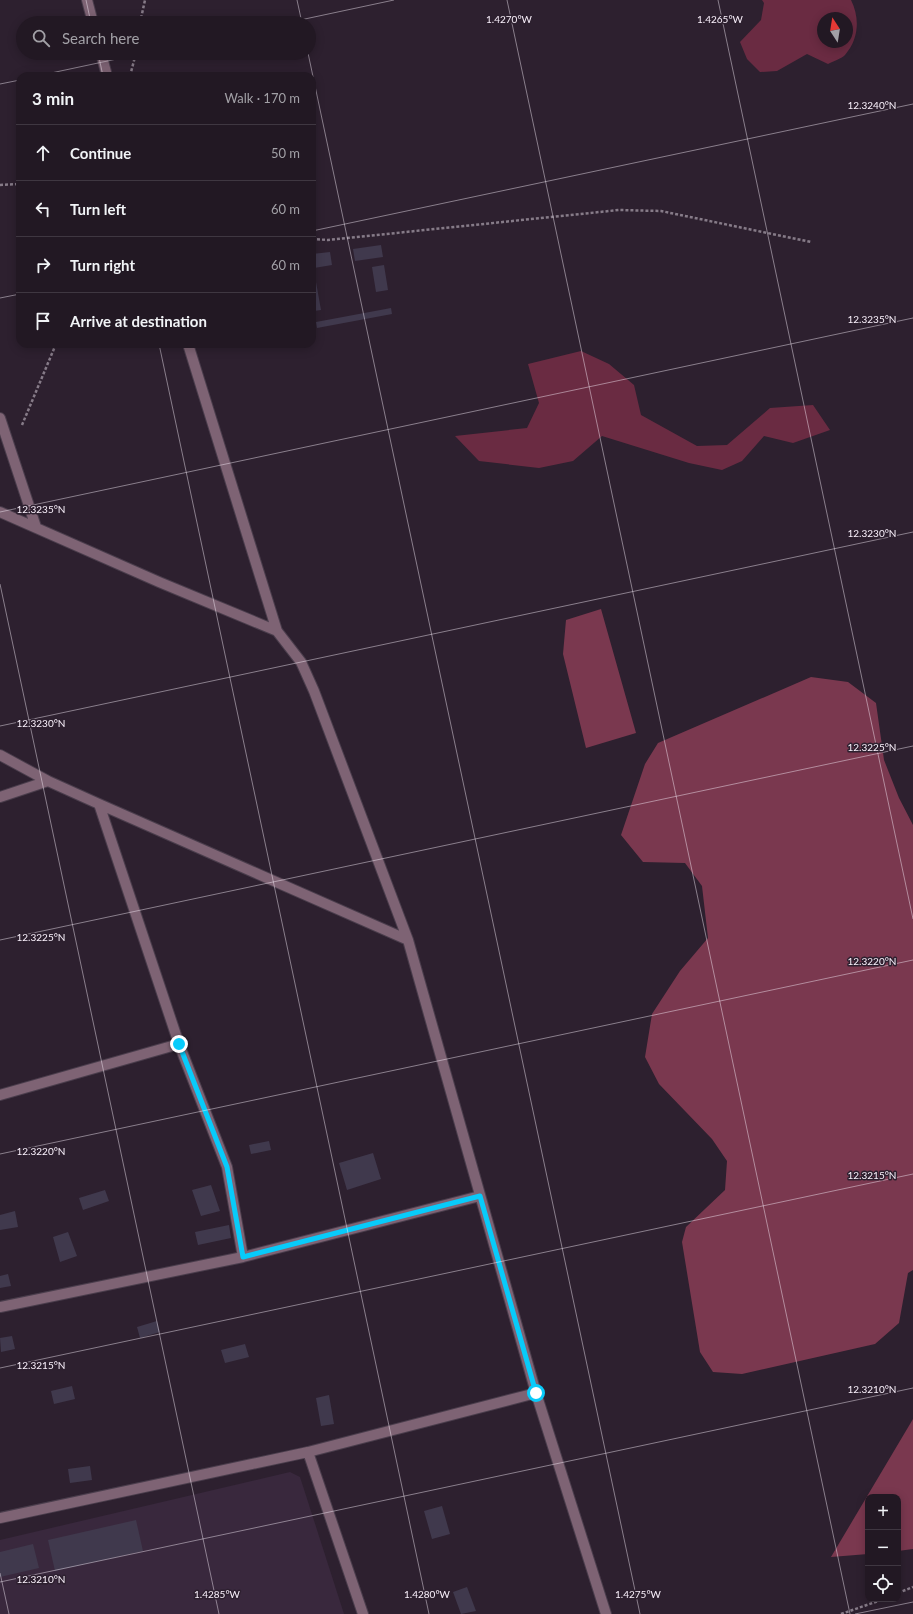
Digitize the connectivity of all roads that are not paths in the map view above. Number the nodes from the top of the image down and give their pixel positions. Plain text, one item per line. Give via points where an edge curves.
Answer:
1 (87, 0) edge
2 (91, 16) edge
3 (103, 60) edge
4 (106, 72) edge
5 (189, 348) edge
6 (0, 418) edge
7 (0, 512) edge
8 (36, 527) junction
9 (277, 631) junction
10 (0, 755) edge
11 (48, 781) junction
12 (0, 797) edge
13 (99, 804) junction
14 (408, 940) junction
15 (179, 1044) junction
16 (0, 1095) edge
17 (480, 1196) junction
18 (243, 1257) junction
19 (0, 1307) edge
20 (536, 1393) junction
21 (308, 1452) junction
22 (0, 1518) edge
23 (363, 1614) edge
24 (606, 1614) edge

1 - 2 street
3 - 4 street
5 - 9 street
6 - 8 street
7 - 8 street
8 - 9 street
9 - 14 street via 301,662 314,691
10 - 11 street
11 - 12 street
11 - 13 street
13 - 14 street
13 - 15 street
14 - 17 street
15 - 16 street
15 - 18 street via 227,1167
17 - 18 street
17 - 20 street
18 - 19 street
20 - 21 street
20 - 24 street
21 - 22 street
21 - 23 street

